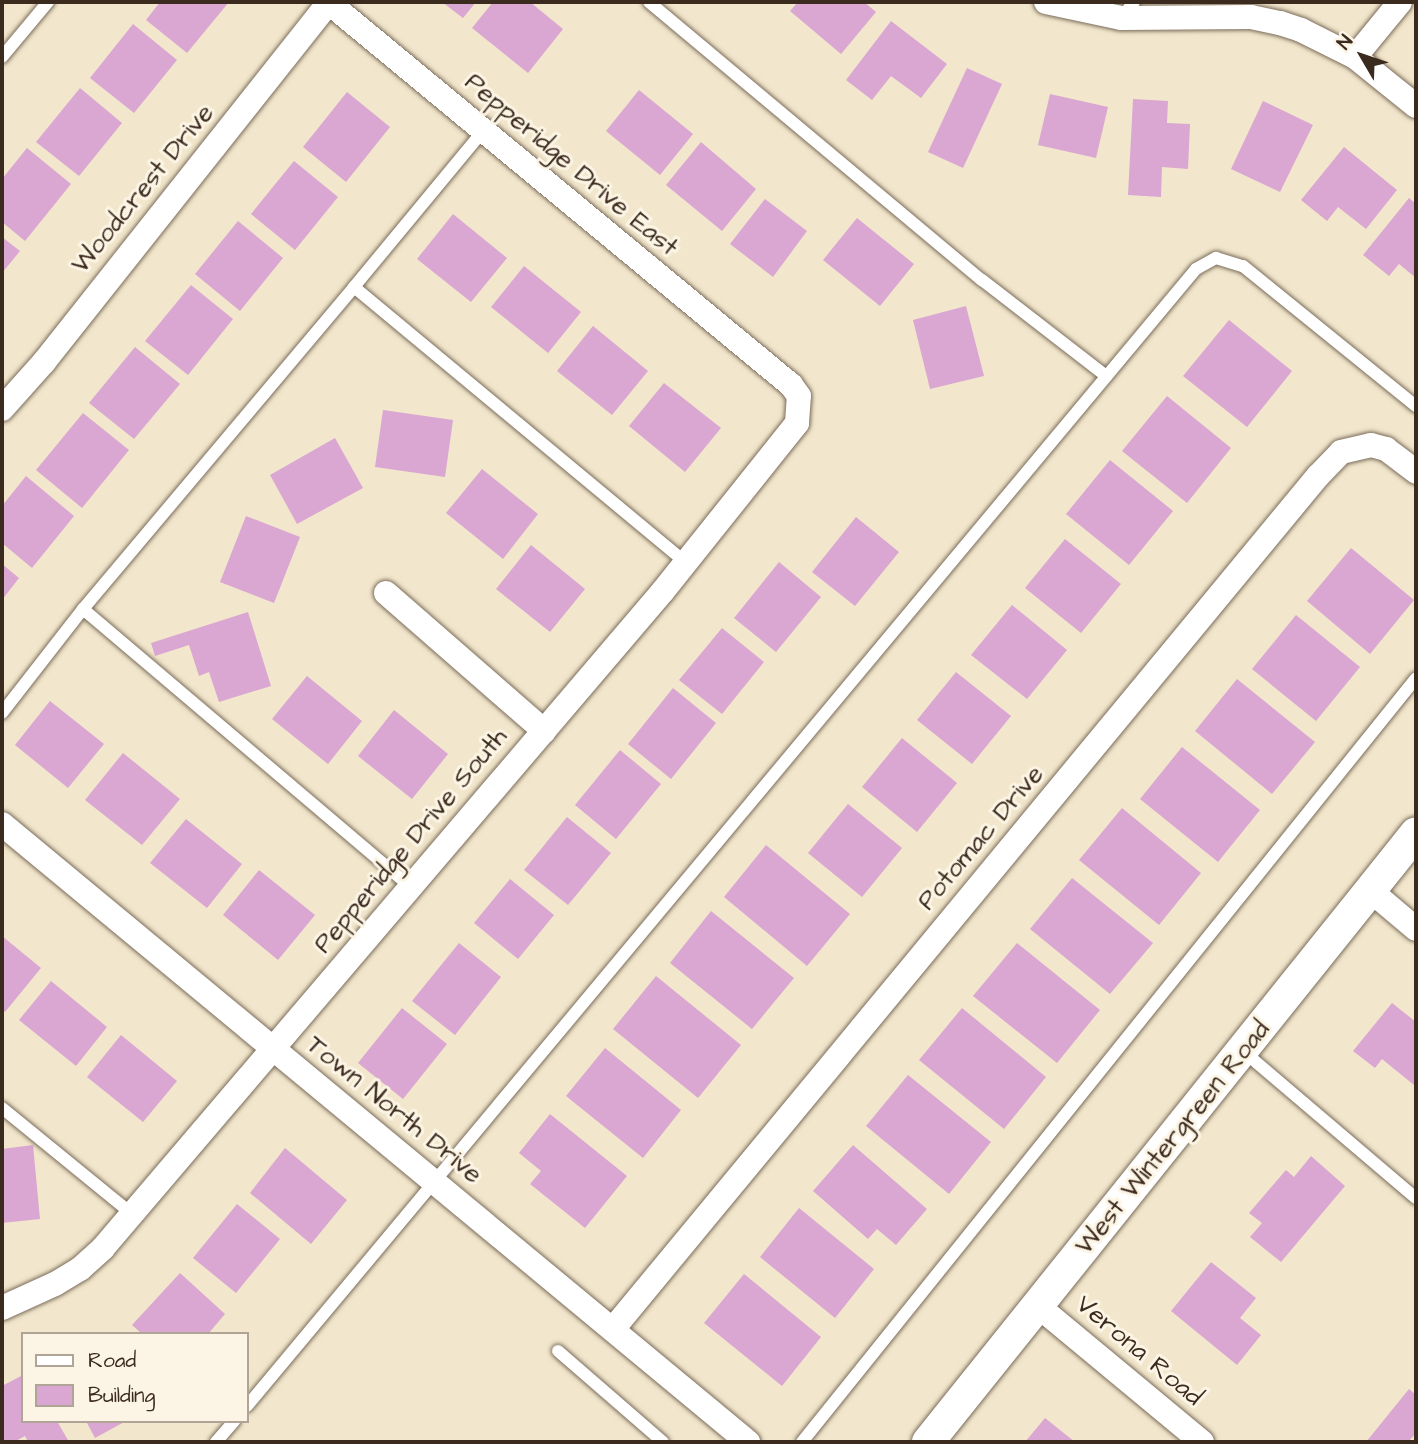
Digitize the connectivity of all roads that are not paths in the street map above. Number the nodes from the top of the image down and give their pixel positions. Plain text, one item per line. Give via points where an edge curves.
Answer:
1 (48, 2) edge
2 (328, 2) edge
3 (649, 2) edge
4 (1046, 2) edge
5 (1400, 2) edge
6 (1128, 10) edge
7 (2, 57) edge
8 (1355, 57) junction
9 (1416, 106) edge
10 (483, 131) junction
11 (354, 287) junction
12 (776, 374) joint
13 (1106, 376) junction
14 (1416, 406) edge
15 (2, 409) edge
16 (1416, 472) edge
17 (685, 563) junction
18 (386, 593) dead end
19 (83, 609) junction
20 (1416, 678) edge
21 (2, 713) edge
22 (544, 730) junction
23 (2, 824) edge
24 (1416, 833) edge
25 (411, 887) junction
26 (1371, 891) junction
27 (1416, 929) edge
28 (273, 1050) junction
29 (1242, 1051) junction
30 (2, 1108) edge
31 (433, 1180) junction
32 (1416, 1198) edge
33 (132, 1214) junction
34 (1038, 1306) junction
35 (2, 1308) edge
36 (613, 1328) junction
37 (558, 1352) dead end
38 (248, 1405) edge
39 (231, 1423) edge
40 (216, 1442) edge
41 (663, 1442) edge
42 (748, 1442) edge
43 (802, 1442) edge
44 (928, 1442) edge
45 (1202, 1442) edge

1 - 7 lane
2 - 10 street, Pepperidge Drive East
2 - 15 street, Woodcrest Drive
3 - 13 lane via 982,280
4 - 6 street
5 - 8 street
6 - 8 street via 1251,17 1301,30
8 - 9 street
10 - 11 lane
10 - 12 street, Pepperidge Drive East
11 - 17 lane
11 - 19 lane
12 - 17 street, Pepperidge Drive South via 799,396 797,423
13 - 14 lane via 1196,269 1216,258 1243,266
13 - 31 lane
16 - 36 street, Potomac Drive via 1386,449 1371,445 1341,452 1318,476
17 - 22 street, Pepperidge Drive South
18 - 22 street
19 - 21 lane
19 - 25 lane
20 - 43 lane
22 - 25 street, Pepperidge Drive South
23 - 28 street, Town North Drive
24 - 26 street, West Wintergreen Road
25 - 28 street, Pepperidge Drive South
26 - 27 street
26 - 29 street, West Wintergreen Road
28 - 31 street, Town North Drive
28 - 33 street, Pepperidge Drive South
29 - 32 lane
29 - 34 street, West Wintergreen Road
30 - 33 lane
31 - 36 street, Town North Drive
31 - 38 lane
33 - 35 street, Pepperidge Drive South via 80,1269
34 - 44 street, West Wintergreen Road
34 - 45 street, Verona Road
36 - 42 street, Town North Drive
37 - 41 lane
39 - 40 lane

